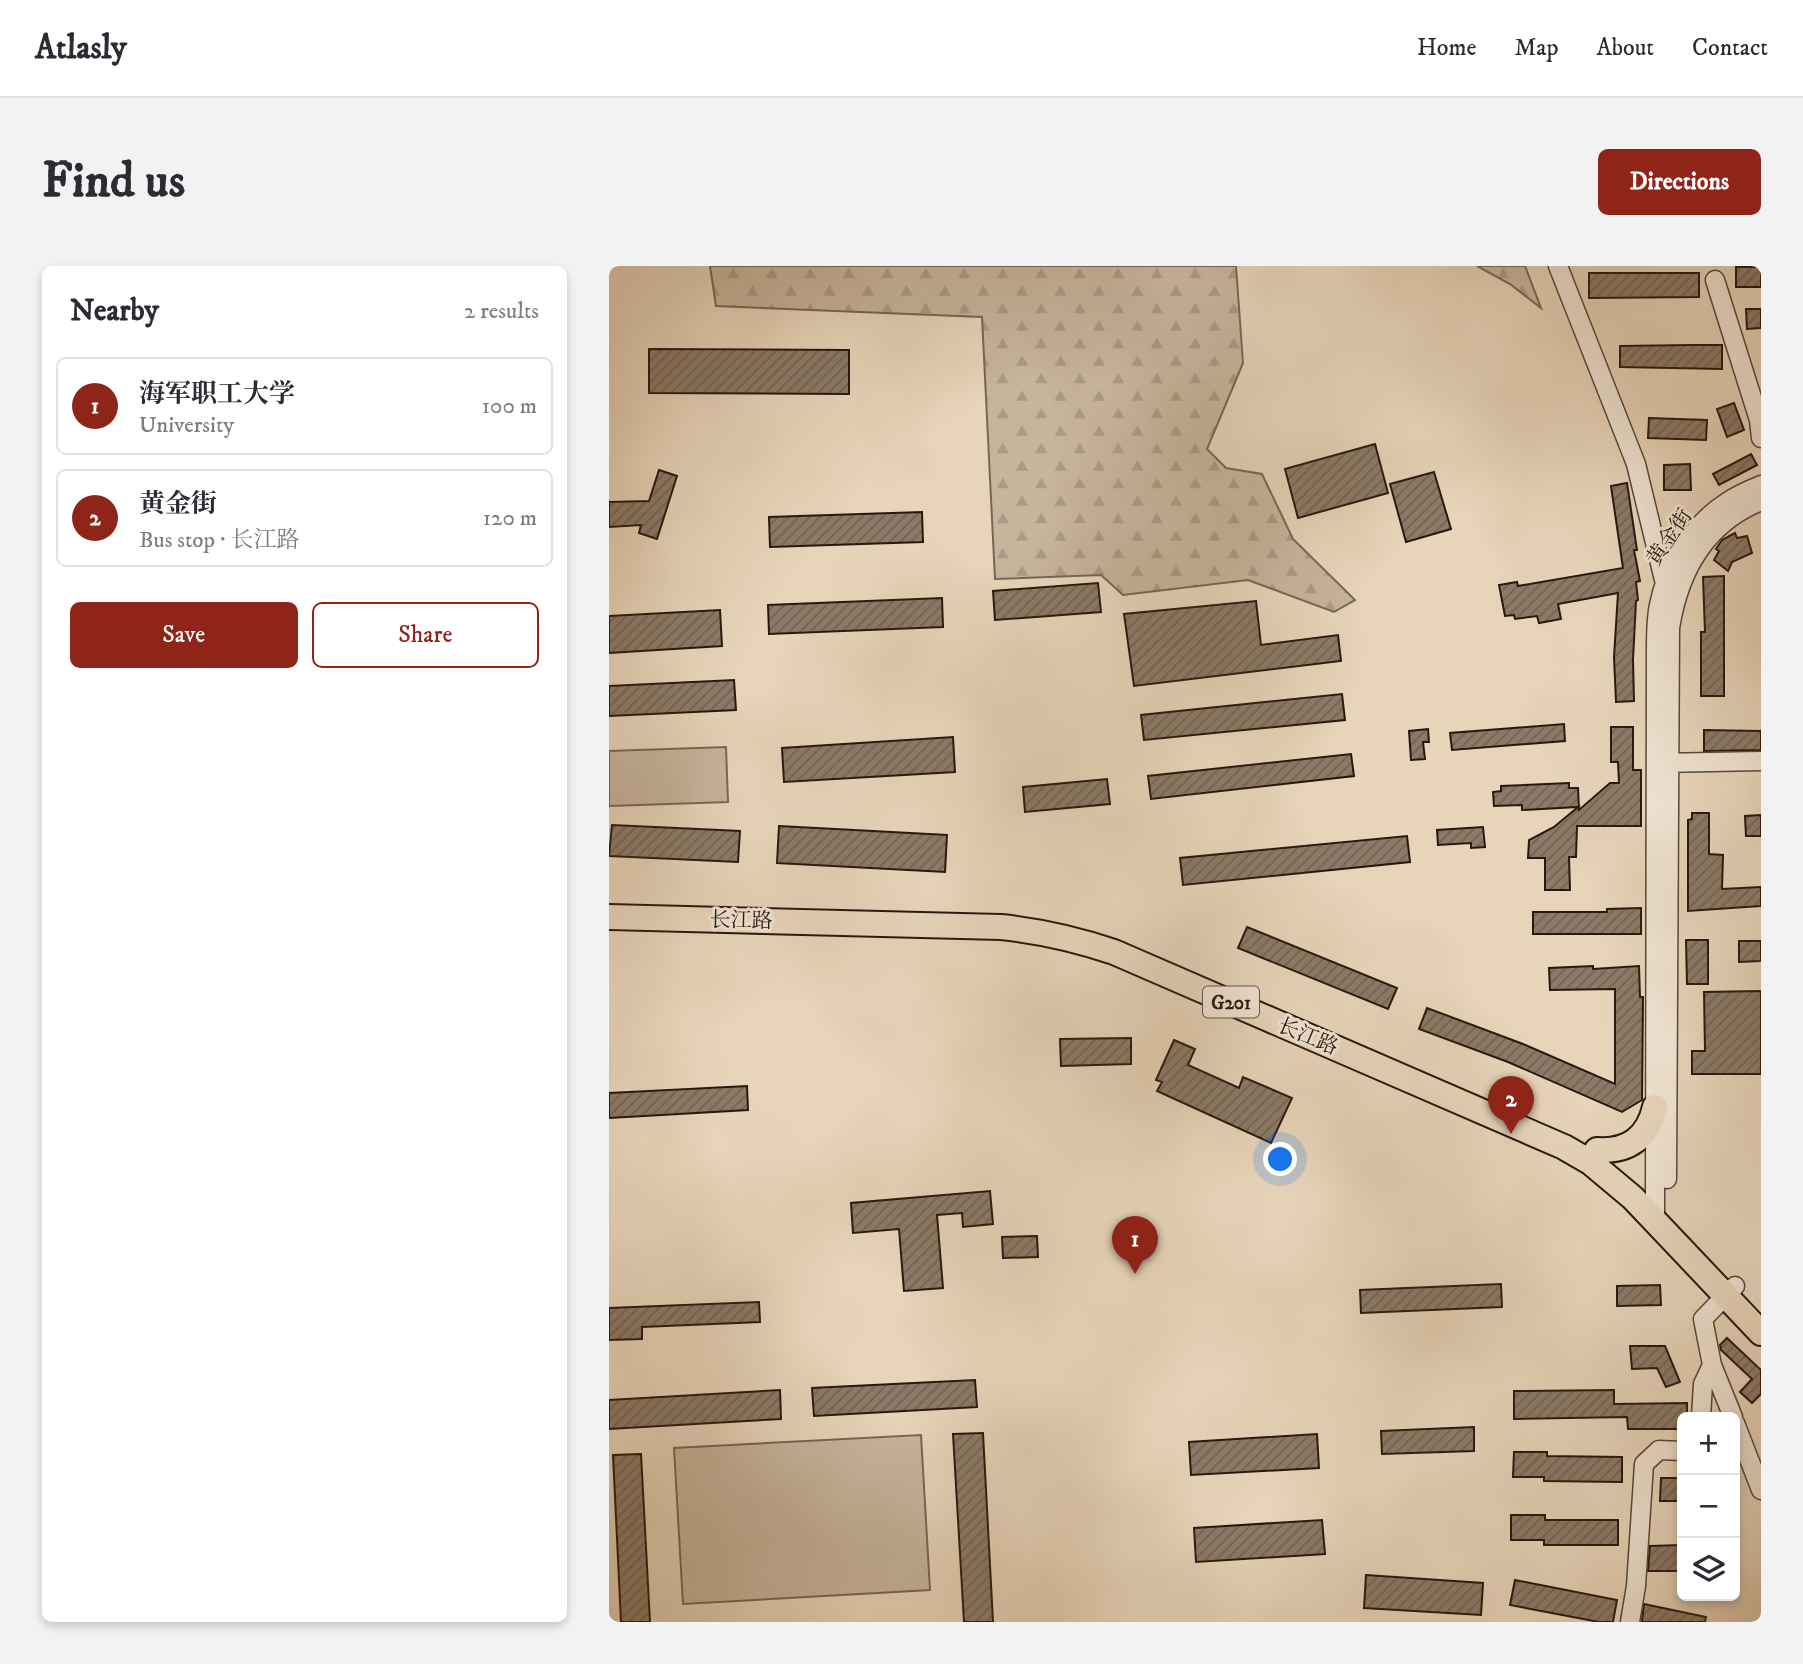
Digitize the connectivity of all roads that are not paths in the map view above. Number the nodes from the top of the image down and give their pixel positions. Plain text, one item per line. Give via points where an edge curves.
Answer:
1 (1558, 266) edge
2 (1715, 280) dead end
3 (1761, 438) edge
4 (1761, 485) edge
5 (1761, 501) edge
6 (1672, 587) junction
7 (1761, 761) edge
8 (1662, 763) junction
9 (609, 902) edge
10 (609, 917) edge
11 (1655, 1107) junction
12 (1597, 1150) junction
13 (1659, 1212) junction
14 (1730, 1291) junction
15 (1761, 1313) edge
16 (1761, 1333) edge
17 (1712, 1365) junction
18 (1701, 1412) edge
19 (1731, 1412) edge
20 (1740, 1436) edge
21 (1677, 1451) edge
22 (1761, 1490) edge
23 (1630, 1622) edge

1 - 6 street via 1636,464
2 - 3 street
4 - 6 street, 黄金街 via 1725,503 1707,519 1682,551
5 - 6 street, 黄金街 via 1714,530
6 - 8 street, 黄金街
7 - 8 street
8 - 11 street, 黄金街
8 - 13 street, 黄金街
9 - 12 highway, 长江路 / G201 via 1001,913 1081,926 1569,1134
10 - 13 highway, 长江路 / G201 via 1001,927 1077,939 1564,1147
11 - 12 highway via 1646,1133 1637,1141 1612,1151
11 - 13 street, 黄金街
12 - 13 highway, 长江路 / G201 via 1619,1166
13 - 14 highway, 长江路 / G201
14 - 15 highway, 长江路 / G201
14 - 16 highway, 长江路 / G201
14 - 17 street via 1703,1319
17 - 18 street via 1703,1384
17 - 19 street
20 - 22 street
21 - 23 street via 1660,1450 1644,1464

